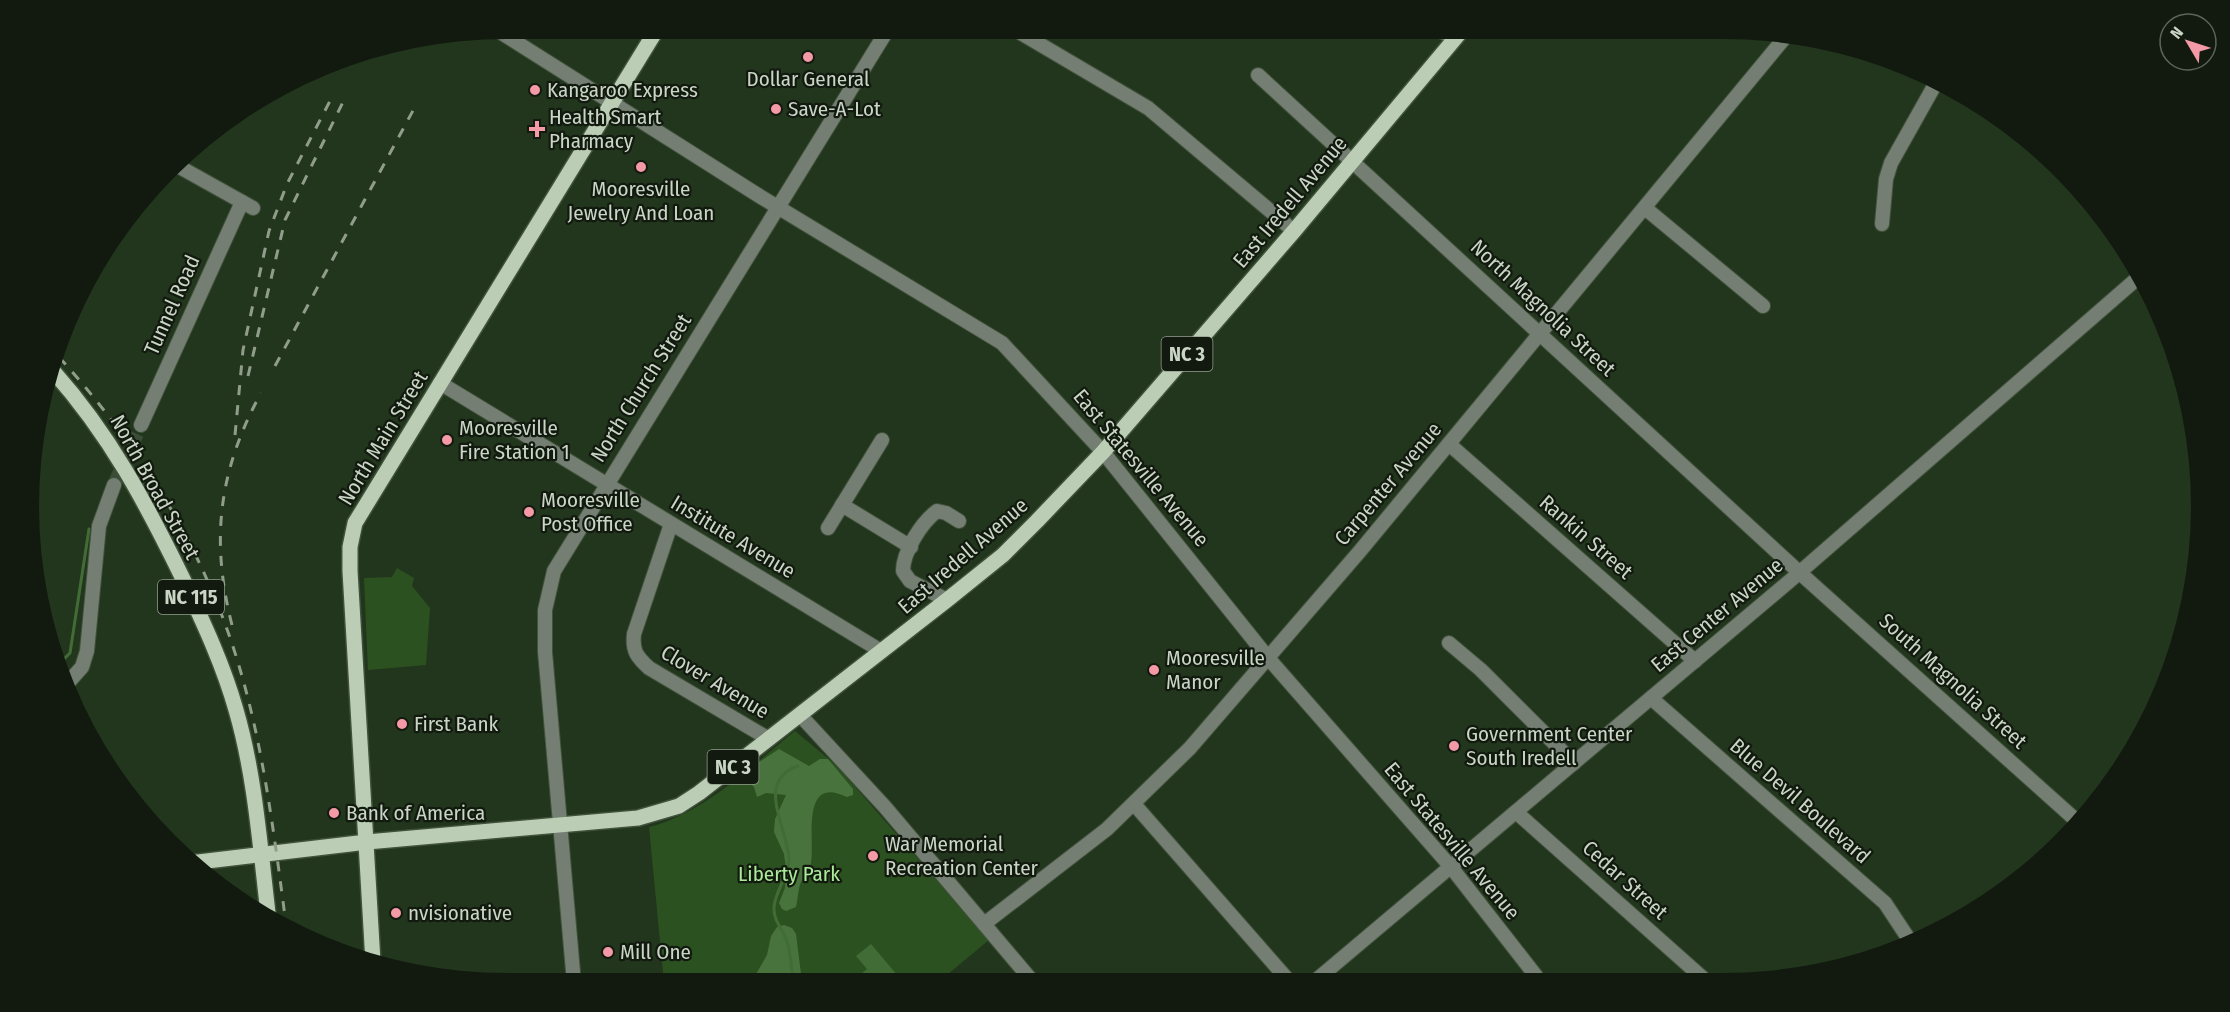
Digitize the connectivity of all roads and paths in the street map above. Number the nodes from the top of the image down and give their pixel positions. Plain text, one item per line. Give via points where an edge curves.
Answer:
1 (511, 39) edge
2 (650, 39) edge
3 (881, 39) edge
4 (1032, 39) edge
5 (1454, 39) edge
6 (1780, 42) edge
7 (1258, 75) dead end
8 (1933, 88) edge
9 (612, 103) junction
10 (1352, 161) junction
11 (183, 169) edge
12 (778, 206) junction
13 (1645, 208) junction
14 (1882, 224) dead end
15 (1294, 231) junction
16 (2133, 282) edge
17 (1763, 306) dead end
18 (1540, 334) junction
19 (58, 376) edge
20 (440, 383) junction
21 (141, 425) tunnel mouth
22 (882, 440) dead end
23 (1449, 444) junction
24 (1103, 452) junction
25 (114, 484) tunnel mouth
26 (606, 485) junction
27 (842, 505) junction
28 (959, 521) dead end
29 (671, 524) junction
30 (828, 528) dead end
31 (910, 547) junction
32 (1800, 573) junction
33 (947, 600) junction
34 (1449, 643) dead end
35 (881, 651) junction
36 (1269, 659) junction
37 (1695, 661) junction
38 (72, 678) edge
39 (1651, 698) junction
40 (800, 715) junction
41 (769, 739) junction
42 (1574, 763) junction
43 (1134, 804) junction
44 (1516, 812) junction
45 (2072, 817) edge
46 (560, 823) junction
47 (367, 842) junction
48 (261, 853) junction
49 (203, 861) edge
50 (1451, 867) junction
51 (267, 907) edge
52 (984, 924) junction
53 (1906, 936) edge
54 (373, 953) edge
55 (573, 973) edge
56 (1025, 973) edge
57 (1282, 973) edge
58 (1325, 973) edge
59 (1534, 973) edge
60 (1697, 973) edge

1 - 9 street, East Statesville Avenue
2 - 9 main road, North Main Street
3 - 12 street, North Church Street
4 - 15 street via 1148,108
5 - 10 main road, East Iredell Avenue / NC 3
6 - 13 street, Carpenter Avenue
7 - 10 street, North Magnolia Street
8 - 14 street via 1891,162
9 - 12 street, East Statesville Avenue
9 - 20 main road, North Main Street
10 - 15 main road, East Iredell Avenue / NC 3
10 - 18 street, North Magnolia Street
11 - 21 street, Tunnel Road via 248,205
12 - 24 street, East Statesville Avenue via 1002,343
12 - 26 street, North Church Street
13 - 17 street
13 - 18 street, Carpenter Avenue
15 - 24 main road, East Iredell Avenue / NC 3
16 - 32 street, East Center Avenue
18 - 23 street, Carpenter Avenue
18 - 32 street, North Magnolia Street
19 - 48 main road, North Broad Street / NC 115 via 117,453 155,521 216,650 237,712
20 - 26 street, Institute Avenue
20 - 47 main road, North Main Street via 366,502 355,523 350,547
22 - 27 street
23 - 36 street, Carpenter Avenue
23 - 37 street, Rankin Street
24 - 33 main road, East Iredell Avenue / NC 3 via 1003,555
24 - 36 street, East Statesville Avenue
25 - 38 street via 99,526 87,651 82,667
26 - 29 street, Institute Avenue
26 - 46 street, North Church Street via 554,572 545,610
27 - 30 street
27 - 31 street
28 - 31 street via 936,511
29 - 35 street, Institute Avenue
29 - 41 street, Clover Avenue via 634,634 637,657 649,668
31 - 33 street via 903,560 903,572 910,581
32 - 37 street, East Center Avenue
32 - 45 street, South Magnolia Street
33 - 35 main road, East Iredell Avenue / NC 3
34 - 42 street
35 - 40 main road, East Iredell Avenue / NC 3
36 - 43 street, Carpenter Avenue
36 - 50 street, East Statesville Avenue
37 - 39 street, East Center Avenue
39 - 42 street, East Center Avenue
39 - 53 street, Blue Devil Boulevard via 1885,903
40 - 41 main road, East Iredell Avenue / NC 3
40 - 52 street via 885,807
41 - 46 main road, East Iredell Avenue / NC 3 via 679,806 638,818
42 - 44 street, East Center Avenue
43 - 52 street, Carpenter Avenue
43 - 57 street
44 - 50 street, East Center Avenue
44 - 60 street, Cedar Street
46 - 47 main road, East Iredell Avenue / NC 3
46 - 55 street, North Church Street
47 - 48 main road, NC 3
47 - 54 main road, North Main Street
48 - 49 main road, NC 3
48 - 51 main road, North Broad Street / NC 115
50 - 58 street, East Center Avenue
50 - 59 street, East Statesville Avenue
52 - 56 street

